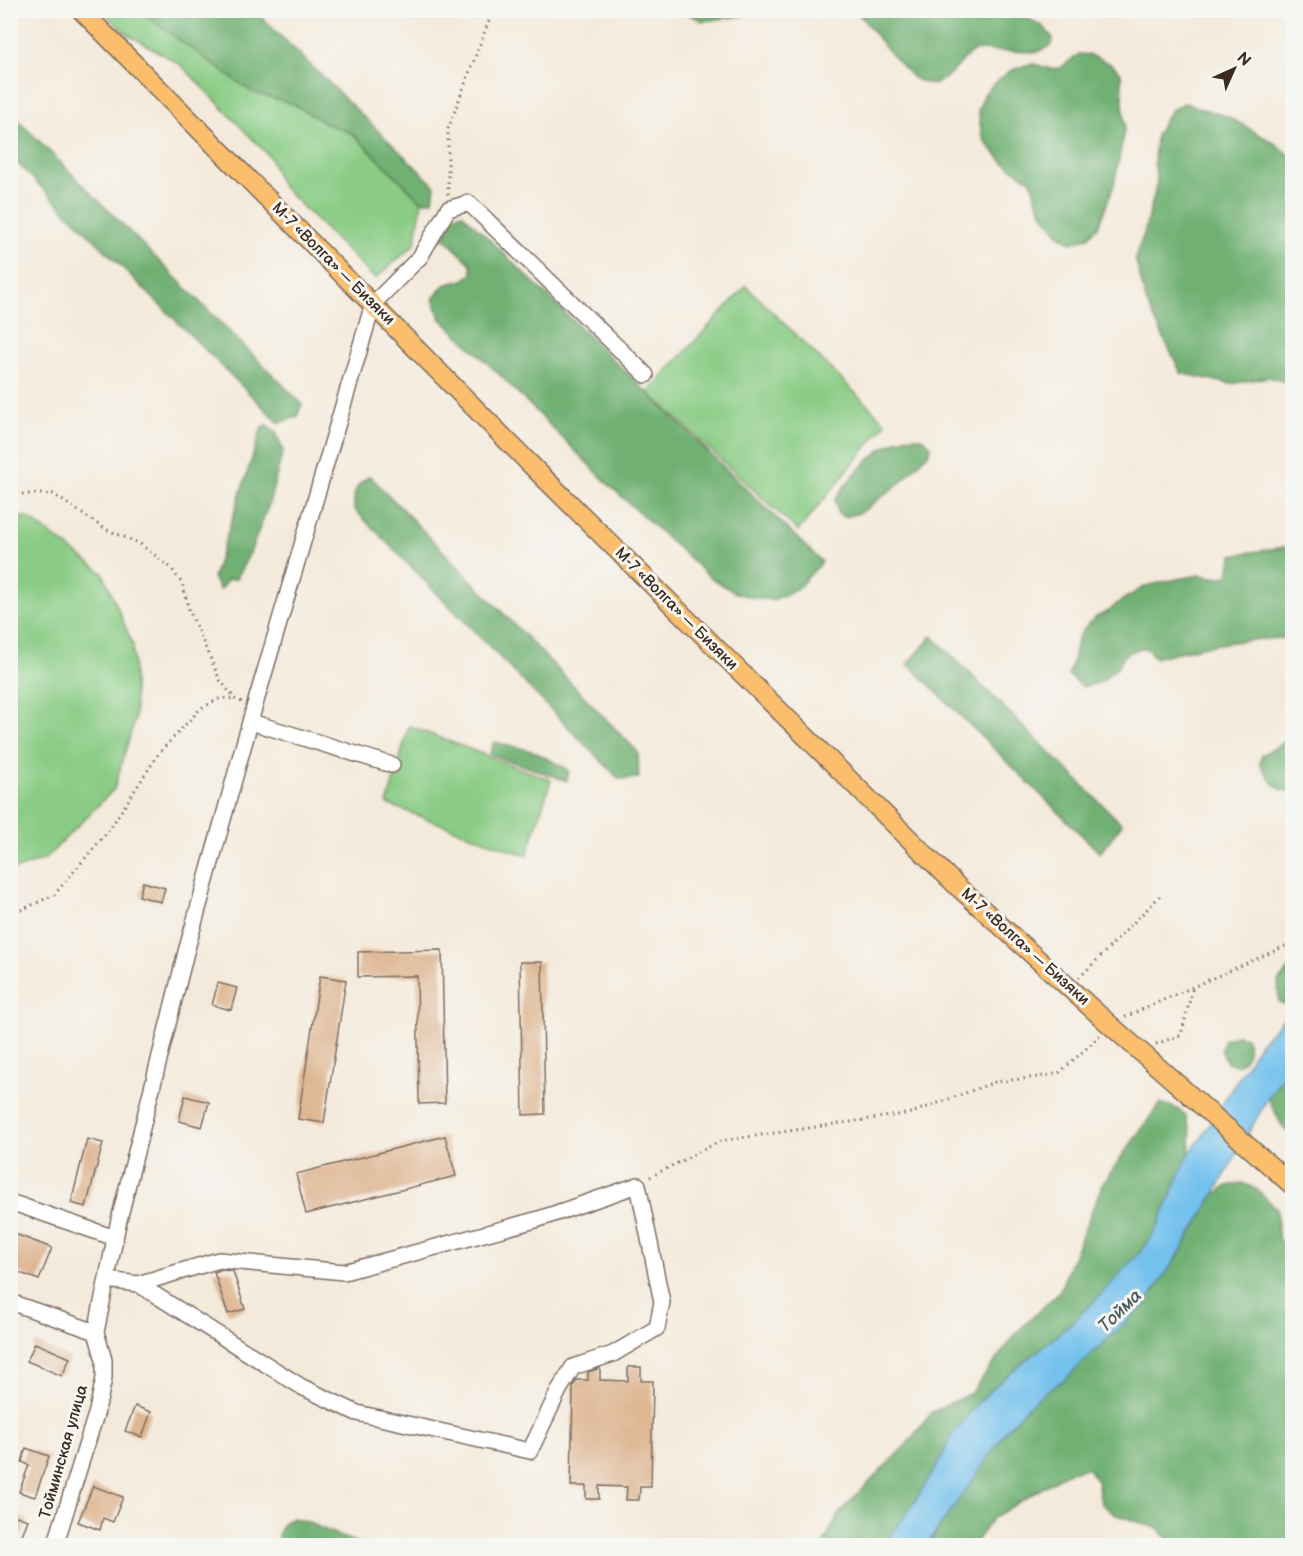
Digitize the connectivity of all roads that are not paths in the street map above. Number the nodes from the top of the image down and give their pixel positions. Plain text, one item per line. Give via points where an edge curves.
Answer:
1 (81, 10) edge
2 (373, 304) junction
3 (645, 375) dead end
4 (253, 715) junction
5 (392, 765) dead end
6 (1292, 1185) edge
7 (10, 1202) edge
8 (115, 1238) junction
9 (107, 1280) junction
10 (138, 1284) junction
11 (10, 1302) edge
12 (96, 1332) junction
13 (55, 1545) edge

1 - 2 main road, М-7 «Волга» — Бизяки
2 - 3 street via 420,257 448,209 469,203
2 - 4 street
2 - 6 main road, М-7 «Волга» — Бизяки via 958,887
4 - 5 street
4 - 8 street via 186,952
7 - 8 street
8 - 9 street
9 - 10 street
9 - 12 street
10 - 10 street via 219,1260 344,1272 539,1219 638,1185 662,1302 657,1328 613,1354 573,1366 530,1451 357,1413 302,1387
11 - 12 street
12 - 13 street, Тойминская улица via 104,1360 104,1378

